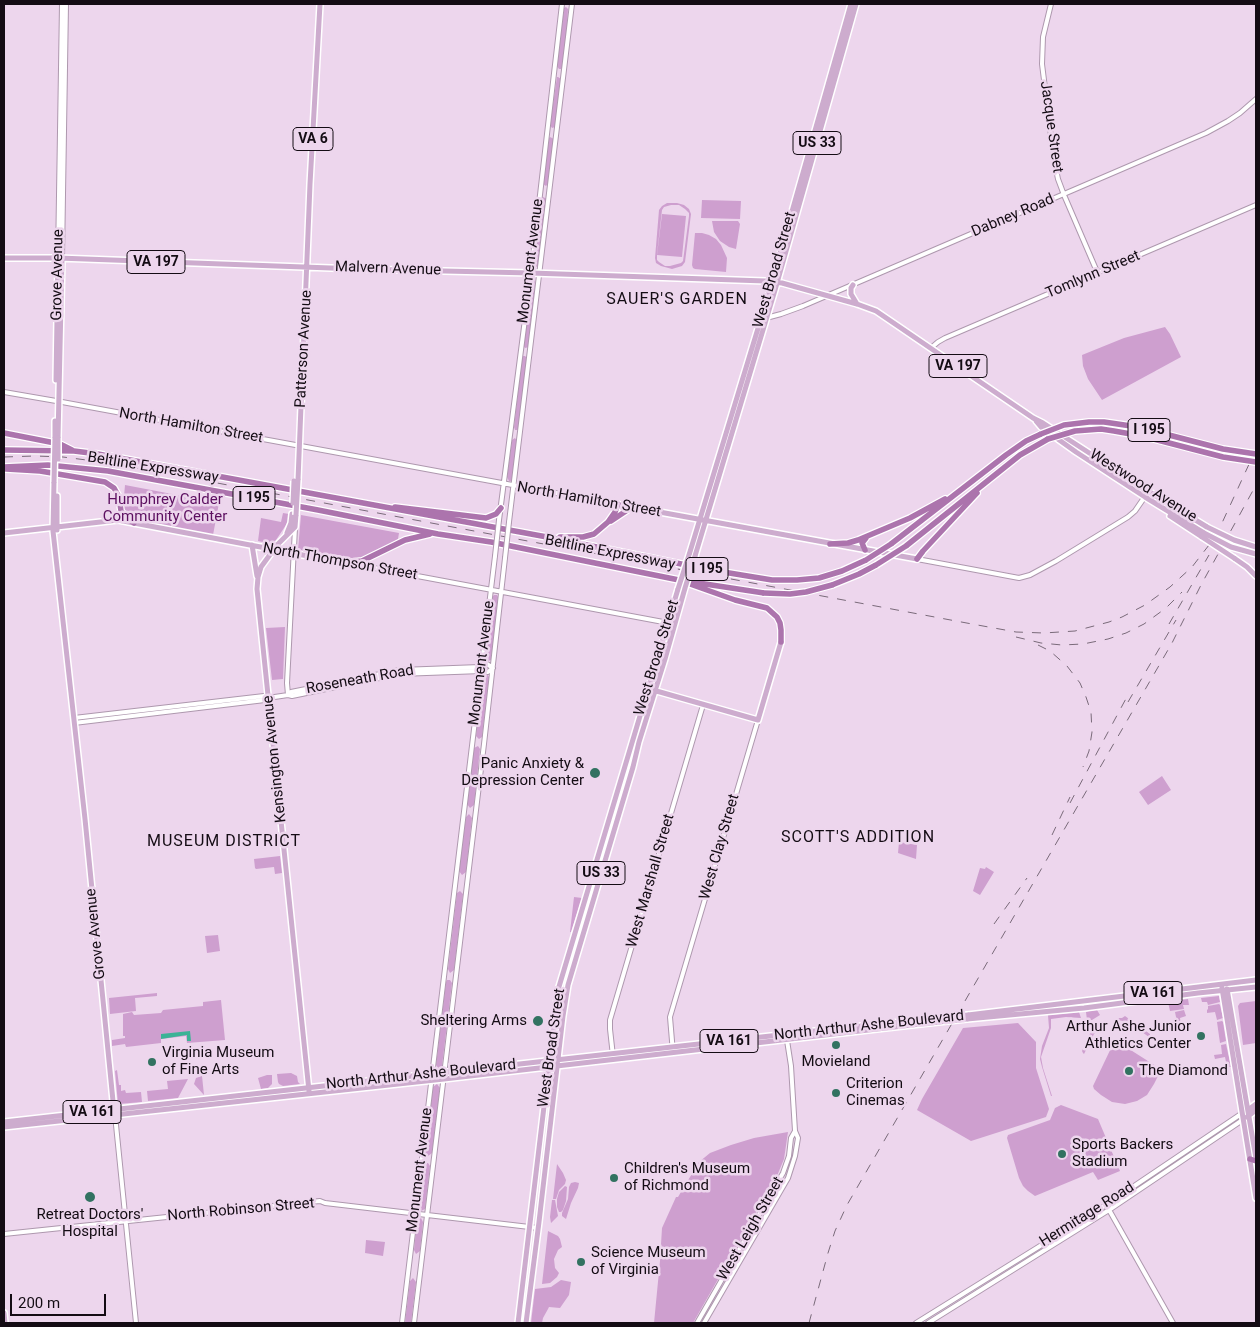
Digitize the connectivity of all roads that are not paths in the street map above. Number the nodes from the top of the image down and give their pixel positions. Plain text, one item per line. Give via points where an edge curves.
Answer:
1 (64, 4) edge
2 (320, 4) edge
3 (562, 4) edge
4 (572, 4) edge
5 (851, 4) edge
6 (856, 4) edge
7 (1051, 4) edge
8 (1256, 99) edge
9 (1064, 194) junction
10 (1256, 206) edge
11 (4, 258) edge
12 (60, 258) junction
13 (308, 266) junction
14 (531, 273) junction
15 (539, 273) junction
16 (1098, 274) junction
17 (774, 282) junction
18 (853, 285) junction
19 (827, 296) junction
20 (857, 304) junction
21 (764, 317) junction
22 (931, 348) junction
23 (4, 392) edge
24 (57, 401) junction
25 (1033, 418) junction
26 (4, 433) edge
27 (299, 446) junction
28 (4, 450) edge
29 (74, 450) junction
30 (1256, 454) edge
31 (1256, 462) edge
32 (4, 468) edge
33 (992, 477) junction
34 (504, 484) junction
35 (514, 486) junction
36 (960, 491) junction
37 (1148, 491) junction
38 (1147, 498) junction
39 (618, 504) junction
40 (378, 506) junction
41 (632, 507) junction
42 (501, 508) junction
43 (121, 511) junction
44 (294, 514) junction
45 (118, 520) junction
46 (702, 521) junction
47 (134, 523) junction
48 (604, 526) junction
49 (295, 527) junction
50 (55, 528) junction
51 (4, 533) edge
52 (438, 534) junction
53 (286, 535) junction
54 (1203, 535) junction
55 (867, 536) junction
56 (547, 538) junction
57 (830, 544) junction
58 (252, 546) junction
59 (1256, 546) edge
60 (273, 550) junction
61 (864, 550) junction
62 (294, 553) junction
63 (1256, 554) edge
64 (692, 556) junction
65 (917, 560) junction
66 (346, 563) junction
67 (1256, 576) edge
68 (258, 577) junction
69 (679, 580) junction
70 (491, 590) junction
71 (501, 592) junction
72 (668, 623) junction
73 (674, 624) junction
74 (781, 642) joint
75 (492, 668) junction
76 (481, 669) junction
77 (648, 688) junction
78 (655, 690) junction
79 (288, 695) junction
80 (268, 698) junction
81 (703, 705) junction
82 (74, 720) junction
83 (758, 720) junction
84 (1256, 980) edge
85 (1224, 987) junction
86 (1256, 988) edge
87 (1228, 1030) junction
88 (787, 1037) junction
89 (1238, 1048) junction
90 (672, 1050) junction
91 (613, 1057) junction
92 (557, 1063) junction
93 (549, 1064) junction
94 (444, 1072) junction
95 (432, 1074) junction
96 (444, 1079) junction
97 (431, 1080) junction
98 (308, 1088) junction
99 (309, 1094) junction
100 (1256, 1104) edge
101 (1256, 1110) edge
102 (114, 1113) junction
103 (1246, 1114) junction
104 (4, 1122) edge
105 (4, 1127) edge
106 (795, 1130) junction
107 (1254, 1159) edge
108 (1256, 1198) edge
109 (1106, 1205) junction
110 (1109, 1210) junction
111 (415, 1214) junction
112 (427, 1216) junction
113 (126, 1222) junction
114 (530, 1228) junction
115 (538, 1228) junction
116 (4, 1234) edge
117 (4, 1313) edge
118 (924, 1322) edge
119 (5, 1323) edge
120 (136, 1323) edge
121 (402, 1323) edge
122 (414, 1323) edge
123 (518, 1323) edge
124 (526, 1323) edge
125 (697, 1323) edge
126 (704, 1323) edge
127 (916, 1323) edge
128 (1173, 1323) edge

1 - 12 street, Grove Avenue
2 - 13 main road, Patterson Avenue / VA 6
3 - 14 street, Monument Avenue
4 - 15 street, Monument Avenue
5 - 17 main road, West Broad Street / US 33
6 - 17 main road, West Broad Street / US 33
7 - 9 street, Jacque Street via 1043,37 1042,64 1054,160
8 - 9 street, Dabney Road via 1214,129
9 - 16 street, Jacque Street
9 - 18 street, Dabney Road
10 - 16 street, Tomlynn Street
11 - 12 main road, Malvern Avenue / VA 197
12 - 13 main road, Malvern Avenue / VA 197
12 - 24 main road, Grove Avenue
13 - 14 main road, Malvern Avenue / VA 197
13 - 27 main road, Patterson Avenue / VA 6
14 - 15 main road, Malvern Avenue / VA 197
14 - 34 street, Monument Avenue
15 - 17 main road, Malvern Avenue / VA 197
15 - 35 street, Monument Avenue
16 - 22 street, Tomlynn Street via 945,338
17 - 19 main road, Westwood Avenue / VA 197
17 - 21 main road, West Broad Street / US 33
18 - 19 street, Dabney Road
18 - 20 main road via 851,294
19 - 20 main road, Westwood Avenue / VA 197
19 - 21 street, Dabney Road via 792,311
20 - 22 main road, Westwood Avenue / VA 197 via 876,311
21 - 46 main road, West Broad Street / US 33
22 - 25 main road, Westwood Avenue / VA 197
23 - 24 street, North Hamilton Street
24 - 27 street, North Hamilton Street
24 - 50 main road, Grove Avenue, bridge
25 - 37 main road, Westwood Avenue / VA 197
25 - 38 main road, Westwood Avenue / VA 197 via 1056,438
26 - 29 highway via 60,444
27 - 34 street, North Hamilton Street
27 - 44 main road, Patterson Avenue / VA 6, bridge
28 - 29 highway, Beltline Expressway / I 195
29 - 40 highway, Beltline Expressway / I 195
30 - 36 highway, Beltline Expressway / I 195, bridge via 1138,427 1104,422 1064,425 1026,442
31 - 33 highway, Beltline Expressway / I 195, bridge via 1223,457 1134,434 1075,431 1048,440 1020,455
32 - 43 highway via 106,482 117,492
32 - 52 highway, Beltline Expressway / I 195 via 48,465 108,471
33 - 65 highway
33 - 69 highway, Beltline Expressway / I 195, bridge via 906,546 859,574 832,585 790,594
34 - 35 street, North Hamilton Street
34 - 42 street, Monument Avenue
35 - 39 street, North Hamilton Street
35 - 71 street, Monument Avenue, bridge
36 - 55 highway via 910,518
36 - 56 highway, Beltline Expressway / I 195, bridge via 866,560 819,578 779,580 711,570
37 - 38 street, North Hamilton Street
37 - 59 main road, Westwood Avenue / VA 197, bridge via 1207,527
38 - 54 main road, Westwood Avenue via 1166,514
38 - 65 street, North Hamilton Street via 1128,517 1030,576 1019,578
39 - 41 street, North Hamilton Street
39 - 48 highway
40 - 42 highway via 486,518
40 - 56 highway, Beltline Expressway / I 195
41 - 46 main road, North Hamilton Street
41 - 48 highway
42 - 70 street, Monument Avenue, bridge
43 - 45 highway
43 - 47 highway
44 - 49 main road, Patterson Avenue / VA 6
44 - 53 main road
45 - 47 main road, North Thompson Street
45 - 50 main road, North Thompson Street
46 - 57 main road, North Hamilton Street
46 - 64 main road, West Broad Street / US 33
47 - 58 main road, North Thompson Street
48 - 56 highway via 583,537
49 - 53 main road, Kensington Avenue
49 - 62 street, Patterson Avenue
50 - 51 main road, North Thompson Street
50 - 82 main road, Grove Avenue
52 - 66 highway via 410,538 370,558
52 - 69 highway, Beltline Expressway / I 195
53 - 60 main road, Kensington Avenue
54 - 63 main road, bridge
54 - 67 main road, Westwood Avenue, bridge
55 - 57 highway
55 - 61 highway via 863,541
57 - 61 main road, North Hamilton Street
58 - 60 main road, North Thompson Street
58 - 68 main road
60 - 62 main road, North Thompson Street
60 - 68 main road, Kensington Avenue
61 - 65 main road, North Hamilton Street
62 - 66 main road, North Thompson Street
62 - 79 street, Patterson Avenue
64 - 72 main road, West Broad Street / US 33, bridge
64 - 73 main road, West Broad Street / US 33, bridge
66 - 70 street, North Thompson Street
68 - 80 main road, Kensington Avenue
69 - 74 highway via 767,608 780,623
70 - 71 street, North Thompson Street
70 - 76 street, Monument Avenue
71 - 72 street, North Thompson Street
71 - 75 street, Monument Avenue
72 - 73 street, North Thompson Street
72 - 77 main road, West Broad Street / US 33
73 - 78 main road, West Broad Street / US 33
74 - 83 main road, West Clay Street
75 - 76 street, Roseneath Road via 488,664
75 - 94 street, Monument Avenue
76 - 79 street, Roseneath Road via 400,670
76 - 95 street, Monument Avenue
77 - 78 main road
77 - 93 main road, West Broad Street / US 33 via 559,987
78 - 81 main road
78 - 92 main road, West Broad Street / US 33 via 568,985
79 - 80 street, Roseneath Road
80 - 82 street, Roseneath Road
80 - 98 main road, Kensington Avenue
81 - 83 main road
81 - 91 street, West Marshall Street via 610,1020
82 - 102 main road, Grove Avenue
83 - 90 street, West Clay Street via 670,1017
84 - 85 main road, North Arthur Ashe Boulevard / VA 161
85 - 86 main road, North Arthur Ashe Boulevard / VA 161
85 - 87 main road
85 - 88 main road, North Arthur Ashe Boulevard / VA 161, bridge
85 - 89 main road
87 - 89 main road via 1234,1047
87 - 103 main road
88 - 90 main road, North Arthur Ashe Boulevard / VA 161
88 - 106 street, West Leigh Street
89 - 103 main road
90 - 91 main road, North Arthur Ashe Boulevard / VA 161
91 - 92 main road, North Arthur Ashe Boulevard / VA 161
92 - 93 main road, North Arthur Ashe Boulevard / VA 161
92 - 115 main road, West Broad Street / US 33
93 - 94 main road, North Arthur Ashe Boulevard / VA 161
93 - 96 main road, North Arthur Ashe Boulevard / VA 161
93 - 114 main road, West Broad Street / US 33
94 - 95 main road, North Arthur Ashe Boulevard / VA 161
94 - 96 street, Monument Avenue
95 - 97 street, Monument Avenue
95 - 98 main road, North Arthur Ashe Boulevard / VA 161
96 - 97 main road, North Arthur Ashe Boulevard / VA 161
96 - 112 street, Monument Avenue
97 - 99 main road, North Arthur Ashe Boulevard / VA 161
97 - 111 street, Monument Avenue
98 - 99 main road, Kensington Avenue
98 - 102 main road, North Arthur Ashe Boulevard / VA 161
99 - 102 main road, North Arthur Ashe Boulevard / VA 161
100 - 103 main road, Hermitage Road
101 - 103 main road, Hermitage Road
102 - 104 main road, North Arthur Ashe Boulevard / VA 161
102 - 105 main road, North Arthur Ashe Boulevard / VA 161
102 - 113 street, Grove Avenue
103 - 107 main road
103 - 109 street, Hermitage Road
103 - 110 street, Hermitage Road
106 - 125 street, West Leigh Street via 783,1173
106 - 126 street, West Leigh Street via 797,1149 788,1178
107 - 108 main road
109 - 110 street
109 - 118 street, Hermitage Road
110 - 118 street, Hermitage Road
110 - 128 street
111 - 112 street, North Robinson Street
111 - 113 street, North Robinson Street via 320,1201
111 - 121 street, Monument Avenue
112 - 114 street, North Robinson Street
112 - 122 street, Monument Avenue
113 - 116 street, North Robinson Street
113 - 120 street, Grove Avenue
114 - 115 street, North Robinson Street
114 - 123 main road, West Broad Street / US 33
115 - 124 main road, West Broad Street / US 33
117 - 119 main road
118 - 127 street, Hermitage Road

